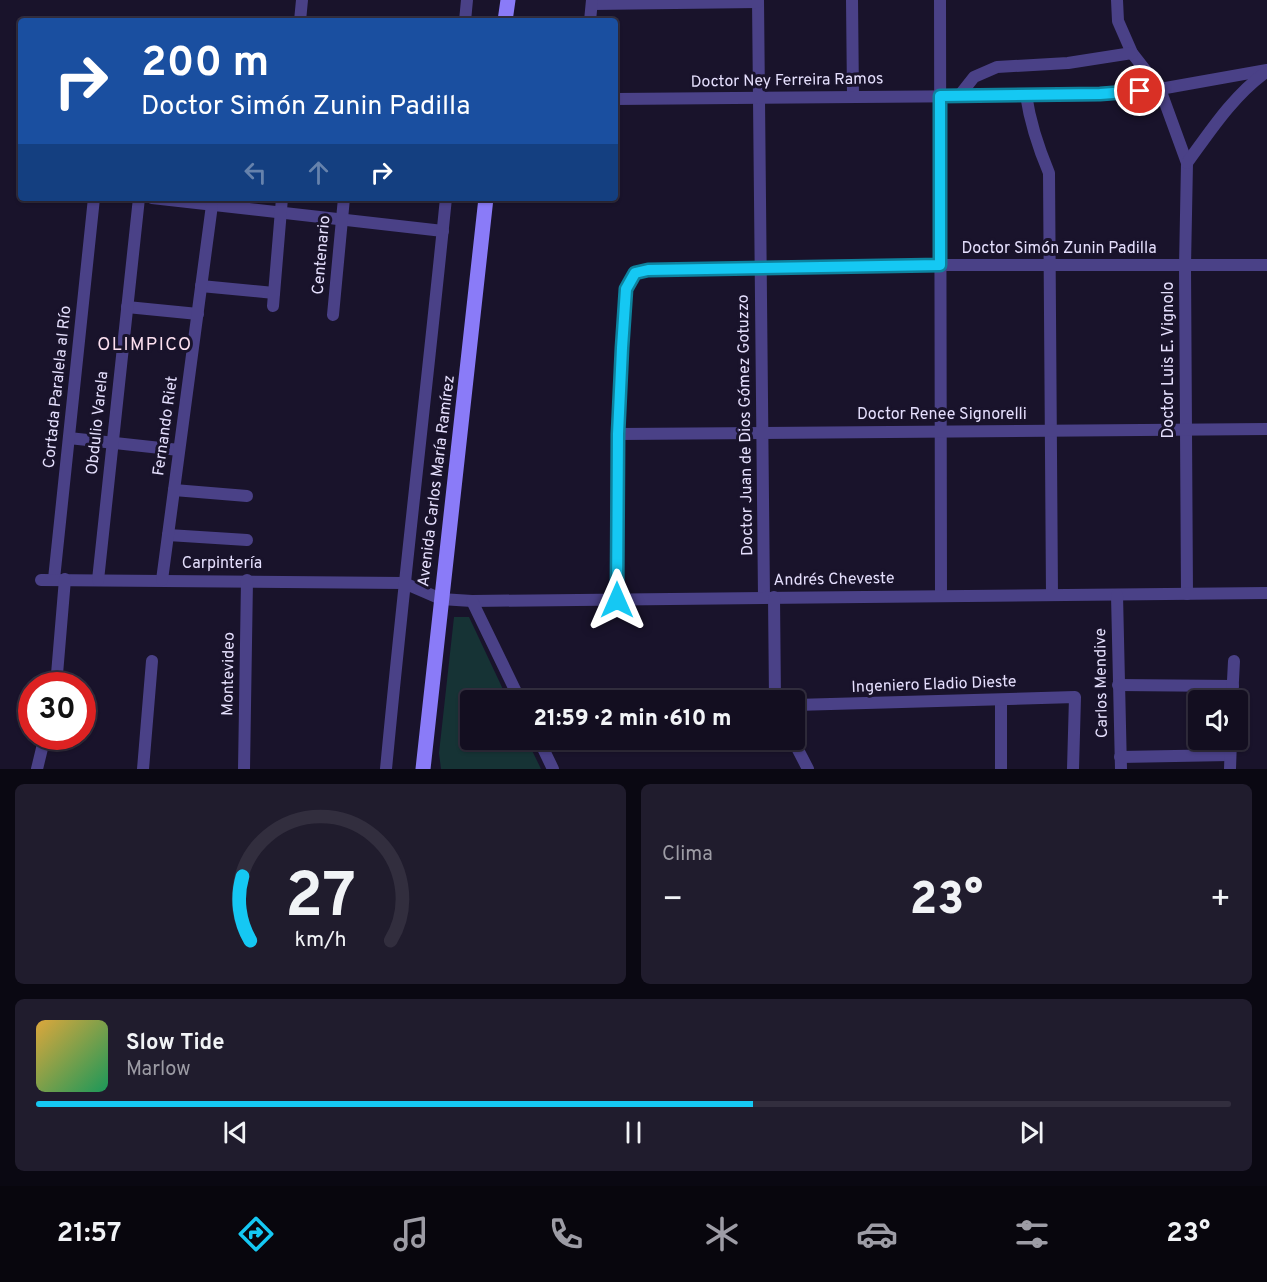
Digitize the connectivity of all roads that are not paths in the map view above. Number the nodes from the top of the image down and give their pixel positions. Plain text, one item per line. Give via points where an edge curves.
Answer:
1 (302, 0) edge
2 (467, 0) edge
3 (508, 0) edge
4 (852, 0) edge
5 (940, 0) edge
6 (1117, 0) edge
7 (758, 1) edge
8 (592, 2) edge
9 (300, 18) edge
10 (465, 18) edge
11 (505, 18) edge
12 (590, 18) edge
13 (1131, 53) junction
14 (1267, 71) edge
15 (1160, 89) junction
16 (1026, 95) junction
17 (854, 96) junction
18 (940, 96) junction
19 (959, 96) junction
20 (618, 99) edge
21 (759, 99) junction
22 (1187, 163) junction
23 (94, 201) edge
24 (139, 201) edge
25 (178, 201) edge
26 (282, 201) edge
27 (344, 201) edge
28 (446, 201) edge
29 (486, 201) edge
30 (212, 205) junction
31 (281, 213) junction
32 (342, 220) junction
33 (443, 231) junction
34 (940, 265) junction
35 (1049, 265) junction
36 (1267, 265) edge
37 (1185, 266) junction
38 (761, 268) junction
39 (201, 286) junction
40 (274, 293) junction
41 (273, 306) dead end
42 (127, 308) junction
43 (198, 314) junction
44 (333, 315) dead end
45 (1267, 429) edge
46 (1050, 431) junction
47 (1186, 431) junction
48 (941, 432) junction
49 (762, 433) junction
50 (618, 434) junction
51 (69, 438) junction
52 (113, 443) junction
53 (179, 450) junction
54 (174, 490) junction
55 (248, 496) dead end
56 (168, 535) junction
57 (247, 540) dead end
58 (59, 579) junction
59 (40, 580) dead end
60 (98, 580) junction
61 (162, 580) junction
62 (247, 580) junction
63 (404, 583) junction
64 (1267, 592) edge
65 (1187, 594) junction
66 (1052, 595) junction
67 (1117, 595) junction
68 (941, 596) junction
69 (769, 598) junction
70 (441, 599) junction
71 (617, 600) junction
72 (472, 601) junction
73 (1234, 660) dead end
74 (152, 661) dead end
75 (56, 672) edge
76 (1118, 685) junction
77 (1233, 686) junction
78 (515, 690) edge
79 (774, 690) edge
80 (1233, 690) edge
81 (1000, 700) junction
82 (805, 705) edge
83 (41, 750) edge
84 (544, 750) edge
85 (798, 750) edge
86 (1230, 750) edge
87 (1230, 755) junction
88 (1120, 763) edge
89 (36, 769) edge
90 (143, 769) edge
91 (244, 769) edge
92 (386, 769) edge
93 (423, 769) edge
94 (553, 769) edge
95 (808, 769) edge
96 (1001, 769) edge
97 (1074, 769) edge
98 (1230, 769) edge

1 - 9 street
2 - 10 street
3 - 11 street
4 - 17 street
5 - 18 street
6 - 13 street, Doctor Luis E. Vignolo via 1118,21
7 - 8 street
7 - 21 street, Doctor Juan de Dios Gómez Gotuzzo
8 - 12 street
13 - 15 street, Doctor Luis E. Vignolo
13 - 19 street via 1068,63 996,67 974,77
14 - 15 street, Doctor Ney Ferreira Ramos
14 - 22 street via 1232,102
15 - 16 street, Doctor Ney Ferreira Ramos
15 - 22 street, Doctor Luis E. Vignolo
16 - 19 street, Doctor Ney Ferreira Ramos
16 - 35 street via 1048,172
17 - 18 street, Doctor Ney Ferreira Ramos
17 - 21 street, Doctor Ney Ferreira Ramos
18 - 19 street, Doctor Ney Ferreira Ramos
18 - 34 street
20 - 21 street, Doctor Ney Ferreira Ramos
21 - 38 street, Doctor Juan de Dios Gómez Gotuzzo
22 - 37 street, Doctor Luis E. Vignolo
23 - 51 street, Cortada Paralela al Río
24 - 42 street, Obdulio Varela
25 - 30 street
26 - 31 street
27 - 32 street, Centenario
28 - 33 street, Avenida Carlos María Ramírez
29 - 70 street, Avenida Carlos María Ramírez
30 - 31 street
30 - 39 street, Fernando Riet
31 - 32 street
31 - 40 street
32 - 33 street
32 - 44 street, Centenario
33 - 63 street, Avenida Carlos María Ramírez
34 - 35 street, Doctor Simón Zunin Padilla
34 - 38 street, Doctor Simón Zunin Padilla
34 - 48 street
35 - 37 street, Doctor Simón Zunin Padilla
35 - 46 street
36 - 37 street, Doctor Simón Zunin Padilla
37 - 47 street, Doctor Luis E. Vignolo
38 - 49 street, Doctor Juan de Dios Gómez Gotuzzo
38 - 50 street, Doctor Simón Zunin Padilla via 635,273 626,289
39 - 40 street
39 - 43 street, Fernando Riet
40 - 41 street
42 - 43 street
42 - 52 street, Obdulio Varela
43 - 53 street, Fernando Riet
45 - 47 street, Doctor Renee Signorelli
46 - 47 street, Doctor Renee Signorelli
46 - 48 street, Doctor Renee Signorelli
46 - 66 street
47 - 65 street, Doctor Luis E. Vignolo
48 - 49 street, Doctor Renee Signorelli
48 - 68 street
49 - 50 street, Doctor Renee Signorelli
49 - 69 street, Doctor Juan de Dios Gómez Gotuzzo
50 - 71 street
51 - 52 street
51 - 58 street, Cortada Paralela al Río
52 - 53 street
52 - 60 street, Obdulio Varela
53 - 54 street, Fernando Riet
54 - 55 street
54 - 56 street, Fernando Riet
56 - 57 street
56 - 61 street, Fernando Riet
58 - 59 street, Carpintería
58 - 60 street, Carpintería
58 - 75 street, Cortada Paralela al Río
60 - 61 street, Carpintería
61 - 62 street, Carpintería
62 - 63 street, Carpintería
62 - 91 street, Montevideo
63 - 70 street, Andrés Cheveste
63 - 92 street, Avenida Carlos María Ramírez
64 - 65 street, Andrés Cheveste
65 - 67 street, Andrés Cheveste
66 - 67 street, Andrés Cheveste
66 - 68 street, Andrés Cheveste
67 - 76 street, Carlos Mendive
68 - 69 street, Andrés Cheveste
69 - 71 street, Andrés Cheveste
69 - 79 street, Doctor Juan de Dios Gómez Gotuzzo
70 - 72 street, Andrés Cheveste
70 - 93 street, Avenida Carlos María Ramírez
71 - 72 street, Andrés Cheveste
72 - 78 street
73 - 77 street
74 - 90 street
76 - 77 street
76 - 88 street, Carlos Mendive
77 - 80 street
81 - 82 street, Ingeniero Eladio Dieste
81 - 96 street
81 - 97 street, Ingeniero Eladio Dieste via 1075,697
83 - 89 street
84 - 94 street
85 - 95 street
86 - 87 street
87 - 88 street
87 - 98 street

